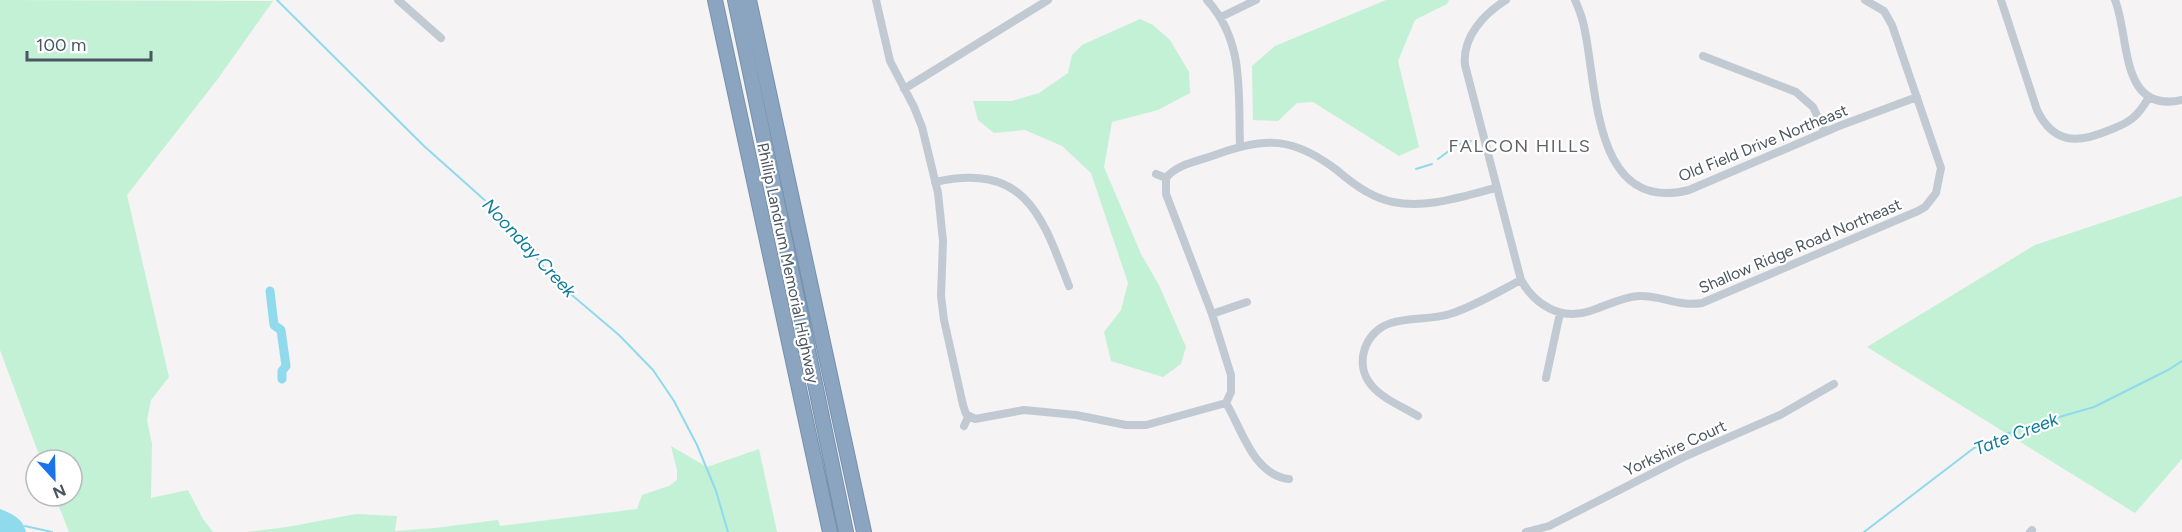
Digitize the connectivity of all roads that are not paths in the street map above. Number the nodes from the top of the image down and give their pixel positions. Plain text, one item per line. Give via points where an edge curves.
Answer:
1 (398, 0) edge
2 (715, 0) edge
3 (735, 0) edge
4 (749, 0) edge
5 (876, 0) edge
6 (1048, 0) edge
7 (1207, 0) edge
8 (1256, 0) edge
9 (1506, 0) edge
10 (1575, 0) edge
11 (1865, 0) edge
12 (2001, 0) edge
13 (2115, 0) edge
14 (1221, 17) junction
15 (441, 38) dead end
16 (1703, 56) dead end
17 (904, 89) junction
18 (1917, 97) junction
19 (2149, 97) junction
20 (2182, 100) edge
21 (1825, 132) junction
22 (1240, 145) junction
23 (1156, 174) dead end
24 (1166, 178) junction
25 (935, 182) junction
26 (1496, 188) junction
27 (1521, 280) junction
28 (1069, 286) dead end
29 (1246, 302) dead end
30 (1560, 313) junction
31 (1212, 314) junction
32 (1546, 378) dead end
33 (1834, 384) dead end
34 (1226, 403) junction
35 (1418, 416) dead end
36 (968, 417) junction
37 (964, 426) dead end
38 (1289, 479) dead end
39 (1551, 529) edge
40 (830, 532) edge
41 (846, 532) edge
42 (864, 532) edge
43 (1526, 532) edge

1 - 15 street
2 - 40 highway, Phillip Landrum Memorial Highway
3 - 41 highway
4 - 42 highway, Phillip Landrum Memorial Highway
5 - 17 street via 890,61
6 - 17 street
7 - 14 street
8 - 14 street
9 - 26 street via 1473,31 1464,55
10 - 21 street, Old Field Drive Northeast via 1583,22 1603,135 1623,174 1635,184 1669,193 1689,190
11 - 18 street, Shallow Ridge Road Northeast via 1889,18
12 - 19 street via 2037,110 2059,135 2082,140 2126,124 2139,114
13 - 19 street via 2130,72
14 - 22 street via 1236,58
16 - 21 street via 1803,96
17 - 25 street via 922,127
18 - 21 street, Old Field Drive Northeast
18 - 30 street, Shallow Ridge Road Northeast via 1941,168 1936,193 1925,207 1702,303 1680,304 1640,296 1580,314
19 - 20 street via 2169,102
22 - 24 street via 1178,168
22 - 26 street via 1265,141 1293,146 1319,158 1362,189 1392,202 1436,202
23 - 24 street
24 - 31 street via 1166,194
25 - 28 street via 961,178 990,180 1020,194 1046,228
25 - 36 street via 943,241 944,320
26 - 27 street
27 - 30 street via 1537,302
27 - 35 street via 1449,314 1390,323 1373,333 1363,358 1367,377 1377,390
29 - 31 street
30 - 32 street
31 - 34 street via 1232,375 1232,392
33 - 39 street, Yorkshire Court via 1780,415 1686,456
34 - 36 street via 1146,425 1033,410 982,419
34 - 38 street via 1263,466
36 - 37 street
39 - 43 street, Yorkshire Court

